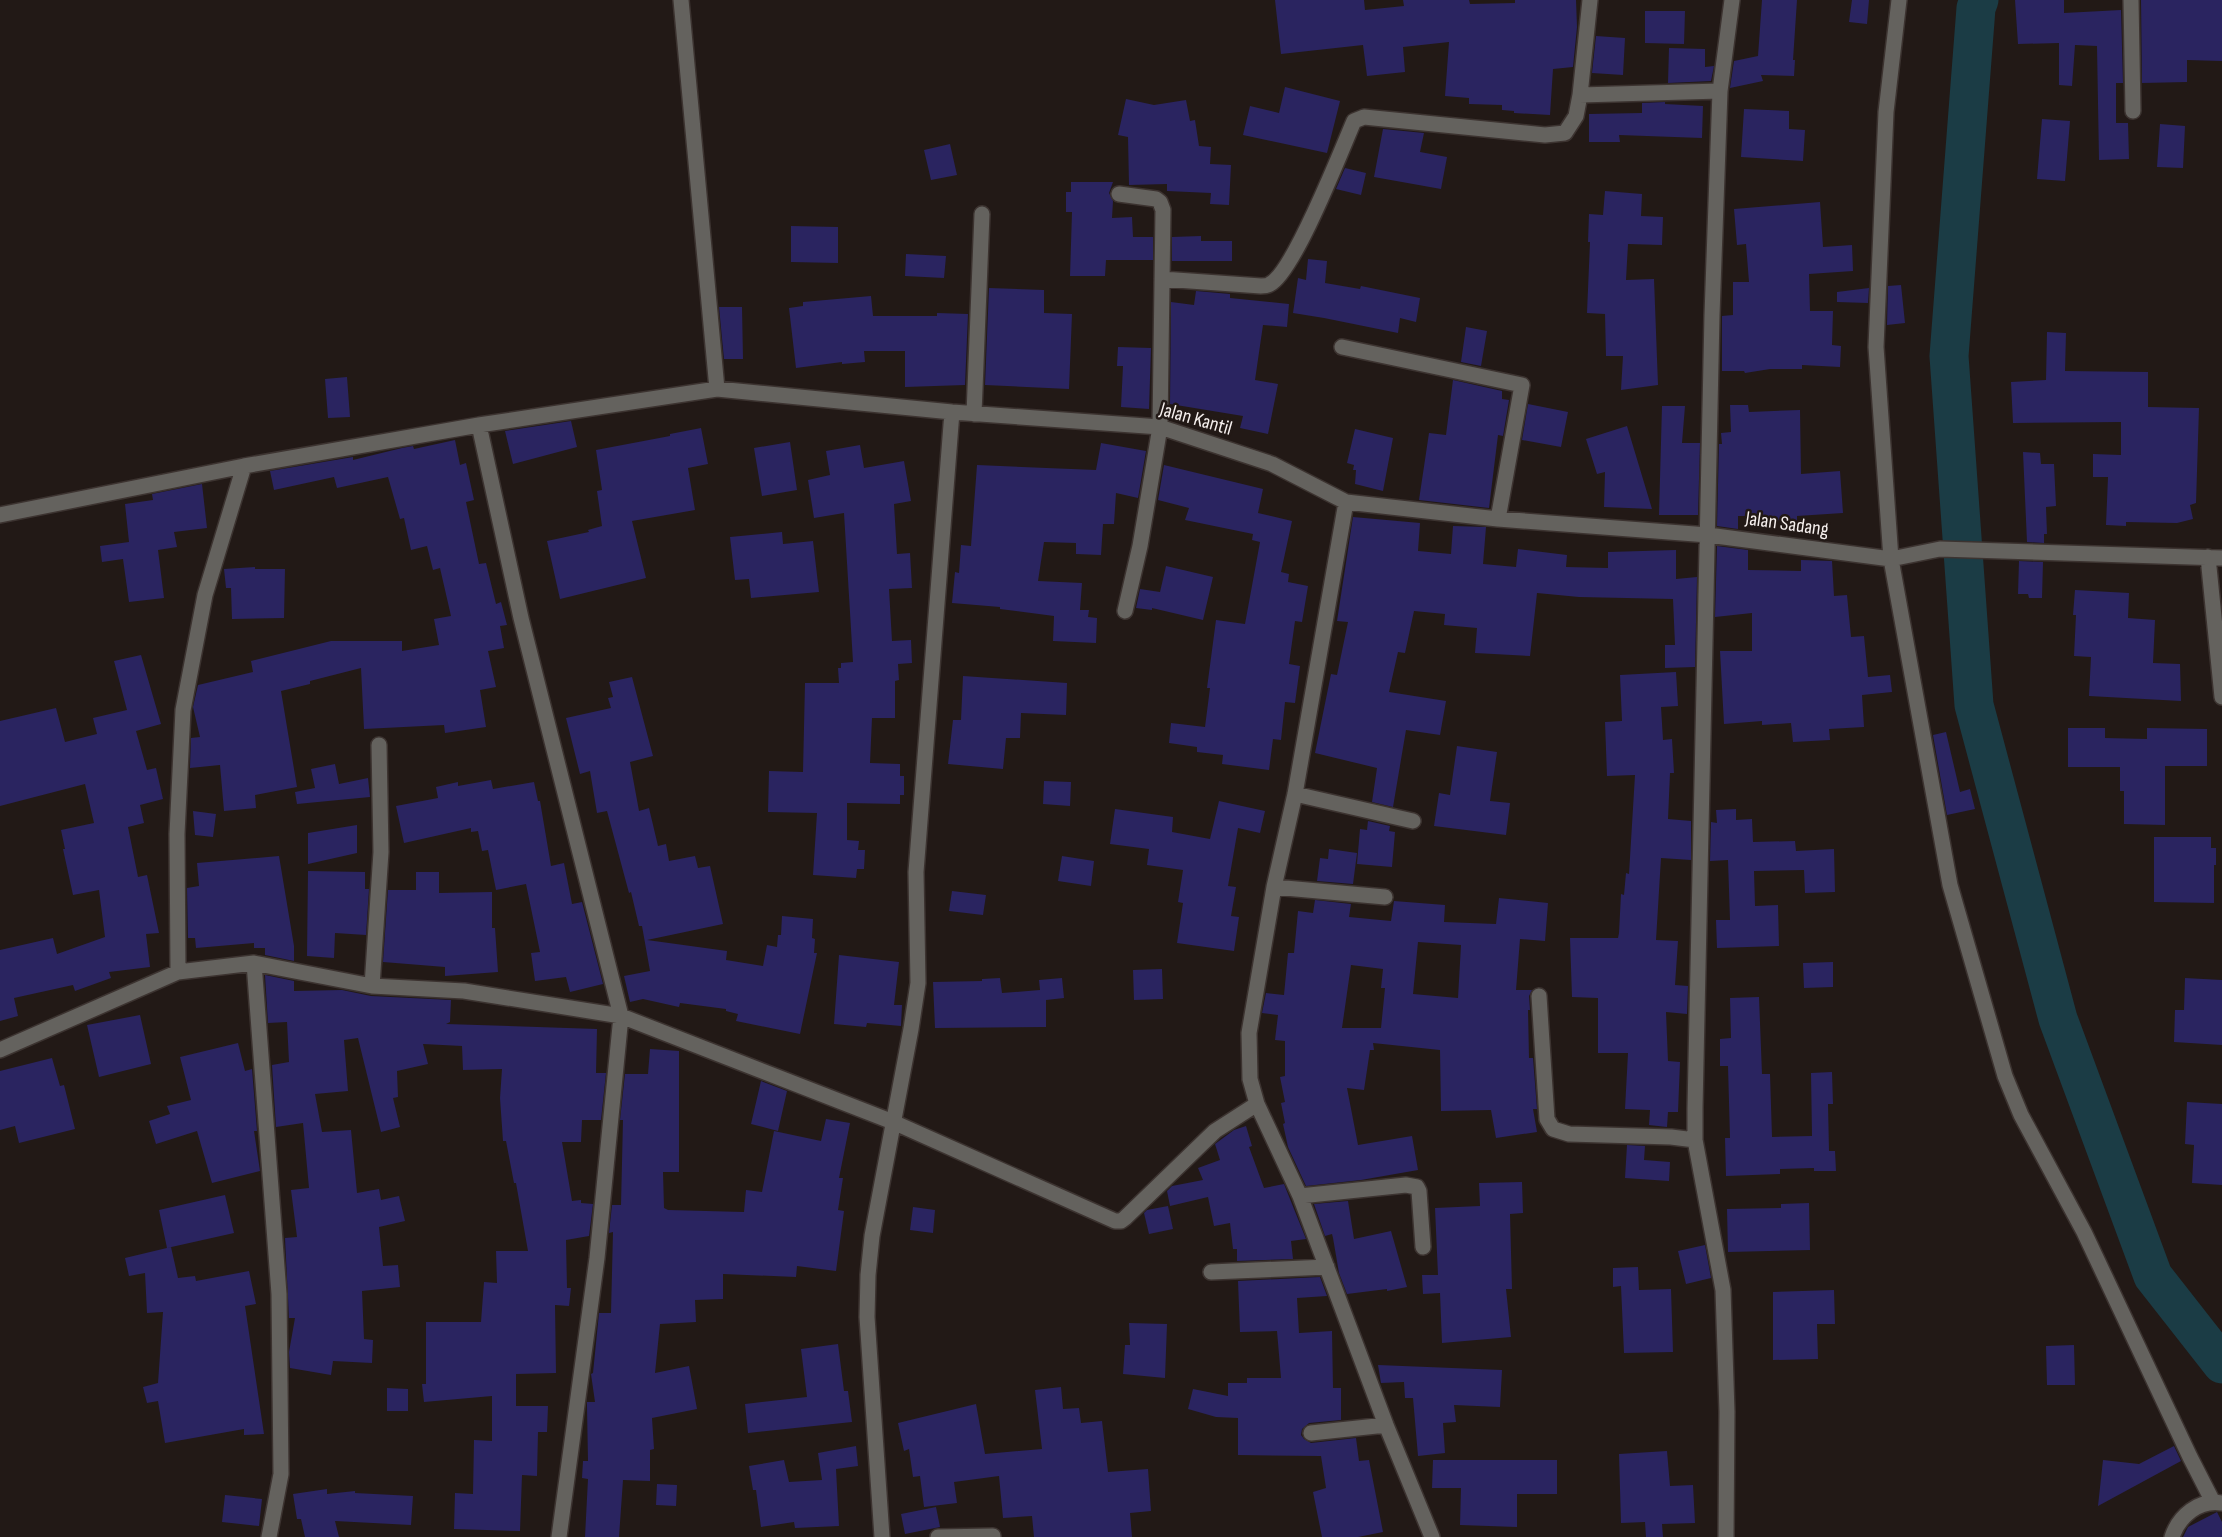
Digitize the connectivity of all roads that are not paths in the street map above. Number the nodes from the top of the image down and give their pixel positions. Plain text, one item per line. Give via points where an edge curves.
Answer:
1 (681, 0) edge
2 (1590, 0) edge
3 (1732, 0) edge
4 (1899, 0) edge
5 (2131, 0) edge
6 (1720, 91) junction
7 (1580, 95) junction
8 (2133, 111) dead end
9 (1119, 194) dead end
10 (982, 214) dead end
11 (1162, 279) junction
12 (1342, 347) dead end
13 (717, 389) junction
14 (952, 412) junction
15 (974, 414) junction
16 (479, 426) junction
17 (1160, 427) junction
18 (244, 466) junction
19 (1346, 502) junction
20 (0, 515) edge
21 (1498, 519) junction
22 (1708, 535) junction
23 (2215, 557) edge
24 (1891, 559) junction
25 (1125, 611) dead end
26 (2222, 697) edge
27 (379, 745) dead end
28 (1295, 794) junction
29 (1413, 821) dead end
30 (1274, 887) junction
31 (1385, 897) dead end
32 (254, 963) junction
33 (178, 972) junction
34 (372, 986) junction
35 (1539, 996) dead end
36 (621, 1016) junction
37 (0, 1050) edge
38 (1257, 1104) junction
39 (893, 1122) junction
40 (1695, 1140) junction
41 (1300, 1196) junction
42 (1423, 1247) dead end
43 (1327, 1267) junction
44 (1211, 1272) dead end
45 (1386, 1425) junction
46 (1311, 1433) dead end
47 (2217, 1503) edge
48 (993, 1536) edge
49 (269, 1537) edge
50 (560, 1537) edge
51 (882, 1537) edge
52 (938, 1537) edge
53 (1432, 1537) edge
54 (1726, 1537) edge
55 (2172, 1537) edge

1 - 13 street
2 - 7 street
3 - 6 street
4 - 24 street via 1886,112 1876,347
5 - 8 street
6 - 7 street
6 - 22 street
7 - 11 street via 1576,116 1565,134 1364,117 1354,121 1288,266 1271,284
9 - 11 street via 1160,202
10 - 15 street
11 - 17 street
12 - 21 street via 1522,385
13 - 14 street, Jalan Kantil
13 - 16 street, Jalan Kantil
14 - 15 street, Jalan Kantil
14 - 39 street via 916,872 918,983
15 - 17 street, Jalan Kantil
16 - 18 street, Jalan Kantil
16 - 36 street via 521,618
17 - 19 street, Jalan Kantil via 1272,464
17 - 25 street
18 - 20 street, Jalan Kantil
18 - 33 street via 205,595 183,710 177,834
19 - 21 street, Jalan Sadang
19 - 28 street
21 - 22 street, Jalan Sadang
22 - 24 street, Jalan Sadang
22 - 40 street
23 - 24 street, Jalan Sadang via 1940,549
23 - 26 street
24 - 47 street via 1950,885 2005,1076 2190,1457
27 - 34 street via 381,852
28 - 29 street
28 - 30 street
30 - 31 street
30 - 38 street via 1249,1033 1250,1079
32 - 33 street
32 - 34 street
32 - 49 street via 279,1294 281,1474
33 - 37 street
34 - 36 street via 464,991
35 - 40 street via 1547,1119 1552,1129 1569,1134
36 - 39 street
36 - 50 street via 597,1258
38 - 39 street via 1215,1131 1121,1221
38 - 41 street
39 - 51 street via 868,1275 867,1317
40 - 54 street via 1723,1290
41 - 42 street via 1417,1187
41 - 43 street
43 - 44 street
43 - 45 street
45 - 46 street
45 - 53 street
47 - 55 street via 2186,1513
48 - 52 street

